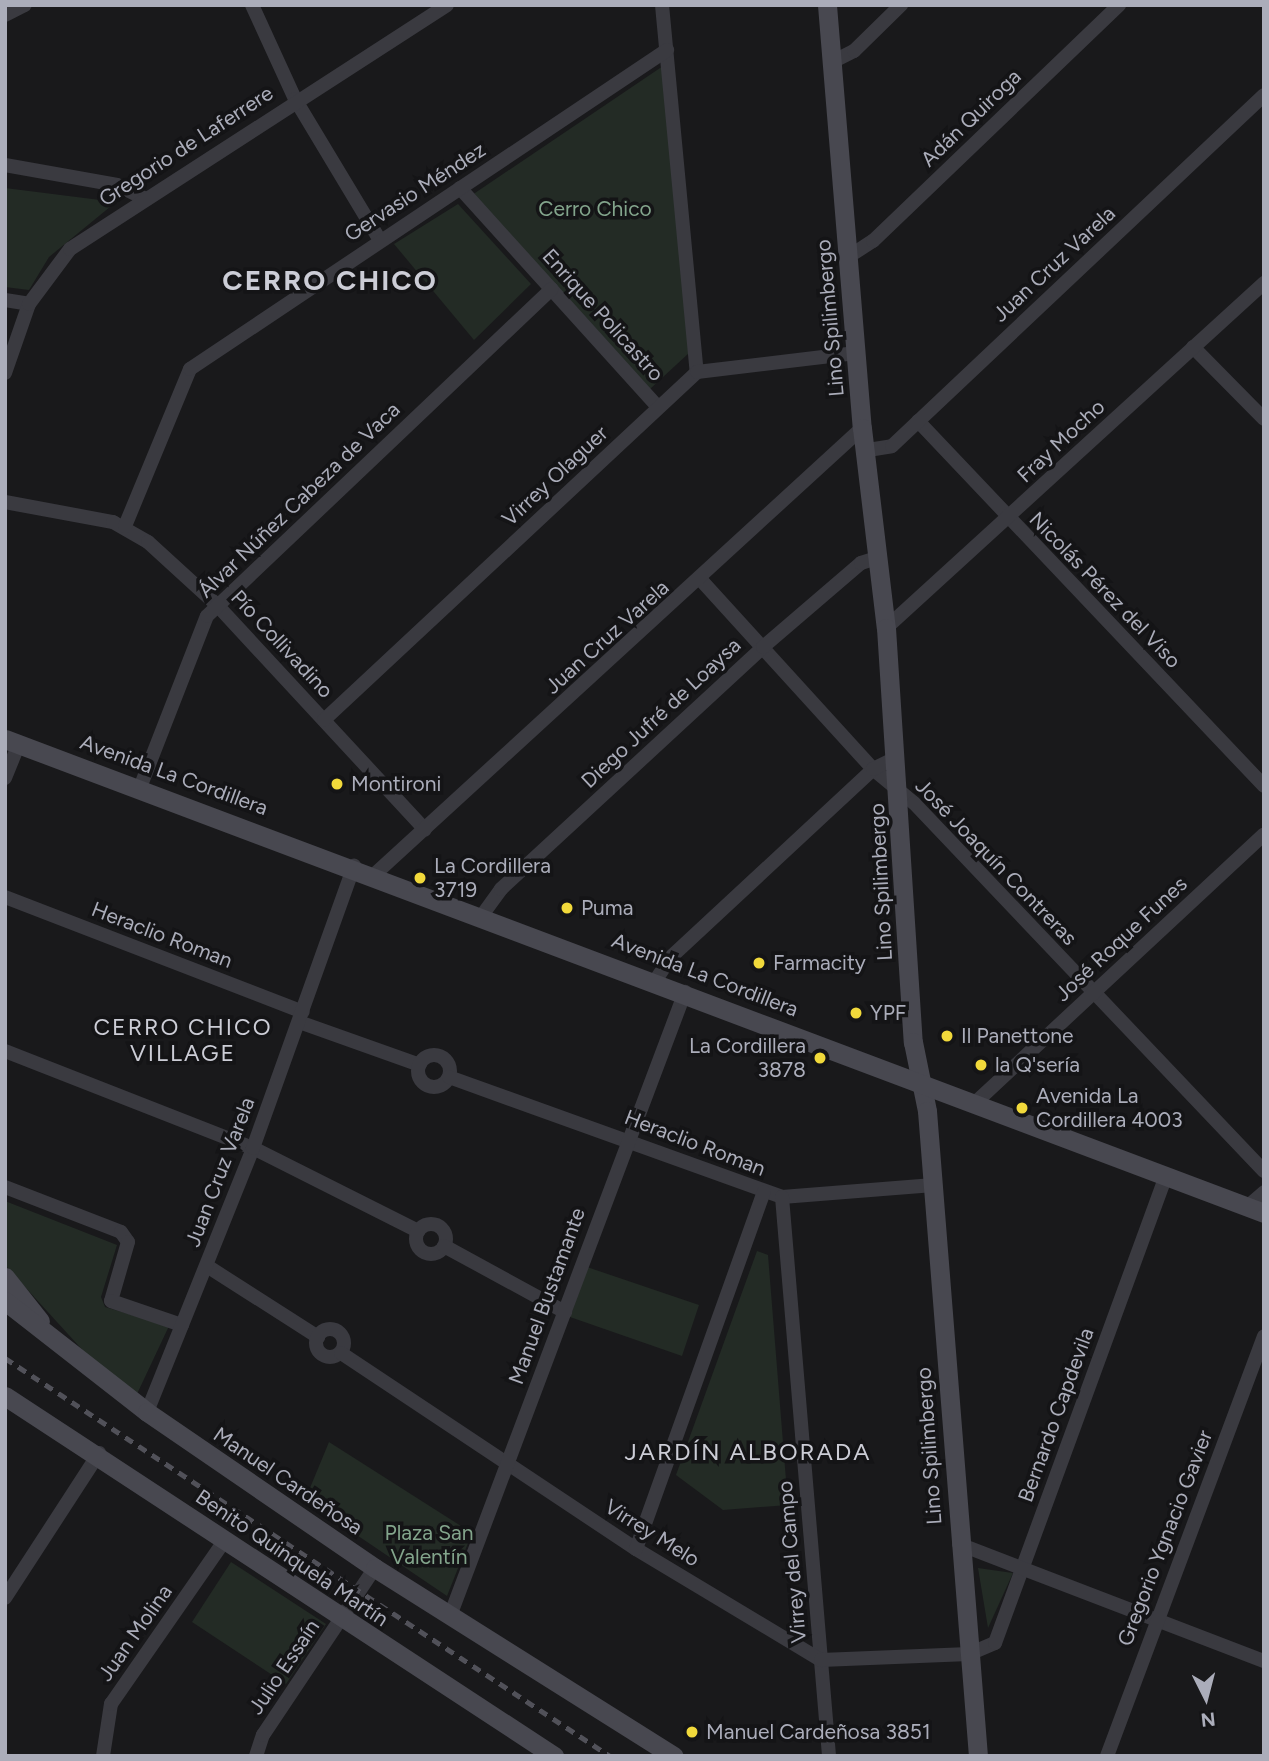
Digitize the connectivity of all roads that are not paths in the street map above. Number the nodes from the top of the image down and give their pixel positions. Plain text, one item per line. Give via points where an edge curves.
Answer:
1 (26, 5) edge
2 (252, 5) edge
3 (447, 5) edge
4 (662, 5) edge
5 (827, 5) edge
6 (901, 5) edge
7 (1119, 5) edge
8 (5, 15) edge
9 (667, 50) junction
10 (832, 62) junction
11 (1264, 95) edge
12 (295, 99) junction
13 (5, 164) edge
14 (460, 188) junction
15 (144, 198) junction
16 (379, 239) junction
17 (848, 257) junction
18 (1264, 283) edge
19 (551, 289) junction
20 (5, 300) edge
21 (29, 304) junction
22 (1193, 348) junction
23 (856, 353) junction
24 (697, 372) junction
25 (5, 373) edge
26 (658, 407) junction
27 (1264, 419) edge
28 (918, 421) junction
29 (863, 428) junction
30 (867, 450) junction
31 (5, 502) edge
32 (1007, 519) junction
33 (125, 526) junction
34 (880, 557) junction
35 (701, 580) junction
36 (217, 605) junction
37 (887, 628) junction
38 (763, 647) junction
39 (324, 720) junction
40 (10, 740) edge
41 (896, 758) junction
42 (873, 769) junction
43 (5, 778) edge
44 (141, 785) junction
45 (1264, 786) edge
46 (898, 790) junction
47 (425, 830) junction
48 (1264, 834) edge
49 (354, 866) junction
50 (375, 874) junction
51 (5, 897) edge
52 (483, 914) junction
53 (655, 981) junction
54 (685, 992) junction
55 (1093, 995) junction
56 (301, 1017) junction
57 (5, 1051) edge
58 (420, 1065) junction
59 (449, 1077) junction
60 (921, 1080) junction
61 (976, 1102) junction
62 (627, 1141) junction
63 (253, 1148) junction
64 (1264, 1171) edge
65 (1166, 1176) junction
66 (934, 1185) junction
67 (5, 1187) edge
68 (764, 1192) junction
69 (1264, 1192) edge
70 (782, 1197) junction
71 (1255, 1210) edge
72 (418, 1231) junction
73 (444, 1246) junction
74 (207, 1266) junction
75 (5, 1277) edge
76 (5, 1301) edge
77 (565, 1312) junction
78 (182, 1325) junction
79 (1264, 1336) edge
80 (318, 1337) junction
81 (341, 1353) junction
82 (94, 1373) junction
83 (5, 1396) edge
84 (147, 1412) junction
85 (99, 1453) junction
86 (507, 1465) junction
87 (223, 1543) junction
88 (959, 1544) junction
89 (636, 1549) junction
90 (1023, 1567) junction
91 (375, 1568) junction
92 (7, 1591) edge
93 (450, 1616) junction
94 (341, 1619) junction
95 (1157, 1620) junction
96 (969, 1654) junction
97 (821, 1660) junction
98 (1264, 1661) edge
99 (103, 1756) edge
100 (256, 1756) edge
101 (554, 1756) edge
102 (674, 1756) edge
103 (829, 1756) edge
104 (978, 1756) edge
105 (1107, 1756) edge

1 - 8 street
2 - 12 street
3 - 12 street, Gregorio de Laferrere
4 - 9 street
5 - 10 main road, Lino Spilimbergo
6 - 10 street via 854,51
7 - 17 street, Adán Quiroga via 873,242
9 - 14 street, Gervasio Méndez
9 - 24 street
10 - 17 main road, Lino Spilimbergo
11 - 28 street, Juan Cruz Varela
12 - 15 street, Gregorio de Laferrere
12 - 16 street
13 - 15 street via 117,185
14 - 16 street, Gervasio Méndez
14 - 19 street, Enrique Policastro
15 - 21 street, Gregorio de Laferrere via 70,249
16 - 33 street, Gervasio Méndez via 190,369
17 - 23 main road, Lino Spilimbergo
18 - 22 street, Fray Mocho
19 - 26 street, Enrique Policastro
19 - 36 street, Álvar Núñez Cabeza de Vaca
20 - 21 street
21 - 25 street, Gregorio de Laferrere
22 - 27 street
22 - 32 street, Fray Mocho
23 - 24 street
23 - 29 main road, Lino Spilimbergo
24 - 26 street, Virrey Olaguer
26 - 39 street, Virrey Olaguer
28 - 30 street, Juan Cruz Varela via 886,449
28 - 32 street, Nicolás Pérez del Viso
29 - 30 main road, Lino Spilimbergo
29 - 35 street, Juan Cruz Varela
30 - 34 main road, Lino Spilimbergo
31 - 33 street, Pío Collivadino
32 - 37 street, Fray Mocho
32 - 45 street, Nicolás Pérez del Viso
33 - 36 street, Pío Collivadino
34 - 37 main road, Lino Spilimbergo
34 - 38 street, Diego Jufré de Loaysa via 861,563
35 - 38 street, José Joaquín Contreras
35 - 47 street, Juan Cruz Varela
36 - 39 street, Pío Collivadino
36 - 44 street, Álvar Núñez Cabeza de Vaca via 202,626
37 - 41 main road, Lino Spilimbergo
38 - 42 street, José Joaquín Contreras
38 - 52 street, Diego Jufré de Loaysa via 501,889
39 - 47 street, Pío Collivadino
40 - 43 street
40 - 44 main road, Avenida La Cordillera
41 - 42 street
41 - 46 main road, Lino Spilimbergo
42 - 46 street, José Joaquín Contreras
42 - 53 street via 671,957
44 - 49 main road, Avenida La Cordillera
46 - 55 street, José Joaquín Contreras
46 - 60 main road, Lino Spilimbergo via 913,1042
47 - 50 street, Juan Cruz Varela
48 - 55 street, José Roque Funes
49 - 50 main road, Avenida La Cordillera
49 - 56 street, Juan Cruz Varela
50 - 52 main road, Avenida La Cordillera
51 - 56 street, Heraclio Roman
52 - 53 main road, Avenida La Cordillera
53 - 54 main road, Avenida La Cordillera
54 - 60 main road, Avenida La Cordillera
54 - 62 street, Manuel Bustamante
55 - 61 street, José Roque Funes
55 - 64 street, José Joaquín Contreras
56 - 58 street, Heraclio Roman
56 - 63 street, Juan Cruz Varela
57 - 63 street
58 - 59 street, Heraclio Roman via 428,1085
58 - 59 street, Heraclio Roman via 438,1055 450,1066
59 - 62 street, Heraclio Roman
60 - 61 main road, Avenida La Cordillera
60 - 66 main road, Lino Spilimbergo
61 - 65 main road, Avenida La Cordillera
62 - 68 street, Heraclio Roman
62 - 77 street, Manuel Bustamante
63 - 72 street
63 - 74 street, Juan Cruz Varela
65 - 71 main road, Avenida La Cordillera
65 - 90 street, Bernardo Capdevila
66 - 70 street, Heraclio Roman
66 - 88 main road, Lino Spilimbergo
67 - 78 street via 121,1233 128,1242 111,1301
68 - 70 street, Heraclio Roman
68 - 89 street
69 - 71 street
70 - 97 street, Virrey del Campo
72 - 73 street via 424,1252
72 - 73 street via 436,1225 444,1231
73 - 77 street
74 - 78 street, Juan Cruz Varela
74 - 80 street, Virrey Melo
75 - 82 main road, Manuel Cardeñosa via 47,1329
76 - 82 main road, Manuel Cardeñosa
77 - 86 street, Manuel Bustamante
78 - 84 street, Juan Cruz Varela
79 - 95 street, Gregorio Ygnacio Gavier
80 - 81 street, Virrey Melo via 320,1353
80 - 81 street, Virrey Melo via 339,1332
81 - 86 street, Virrey Melo
82 - 84 main road, Manuel Cardeñosa
83 - 85 main road, Benito Quinquela Martín
84 - 91 main road, Manuel Cardeñosa
85 - 87 main road, Benito Quinquela Martín
85 - 92 street
86 - 89 street, Virrey Melo
86 - 93 street, Manuel Bustamante
87 - 94 main road, Benito Quinquela Martín
87 - 99 street, Juan Molina via 111,1704
88 - 90 street
88 - 96 main road, Lino Spilimbergo
89 - 97 street, Virrey Melo
90 - 95 street
90 - 96 street, Bernardo Capdevila via 995,1643
91 - 93 main road, Manuel Cardeñosa
91 - 94 street, Julio Essaín
93 - 102 main road, Manuel Cardeñosa
94 - 100 street, Julio Essaín via 263,1735
94 - 101 main road, Benito Quinquela Martín
95 - 98 street
95 - 105 street, Gregorio Ygnacio Gavier
96 - 97 street
96 - 104 main road, Lino Spilimbergo
97 - 103 street, Virrey del Campo

